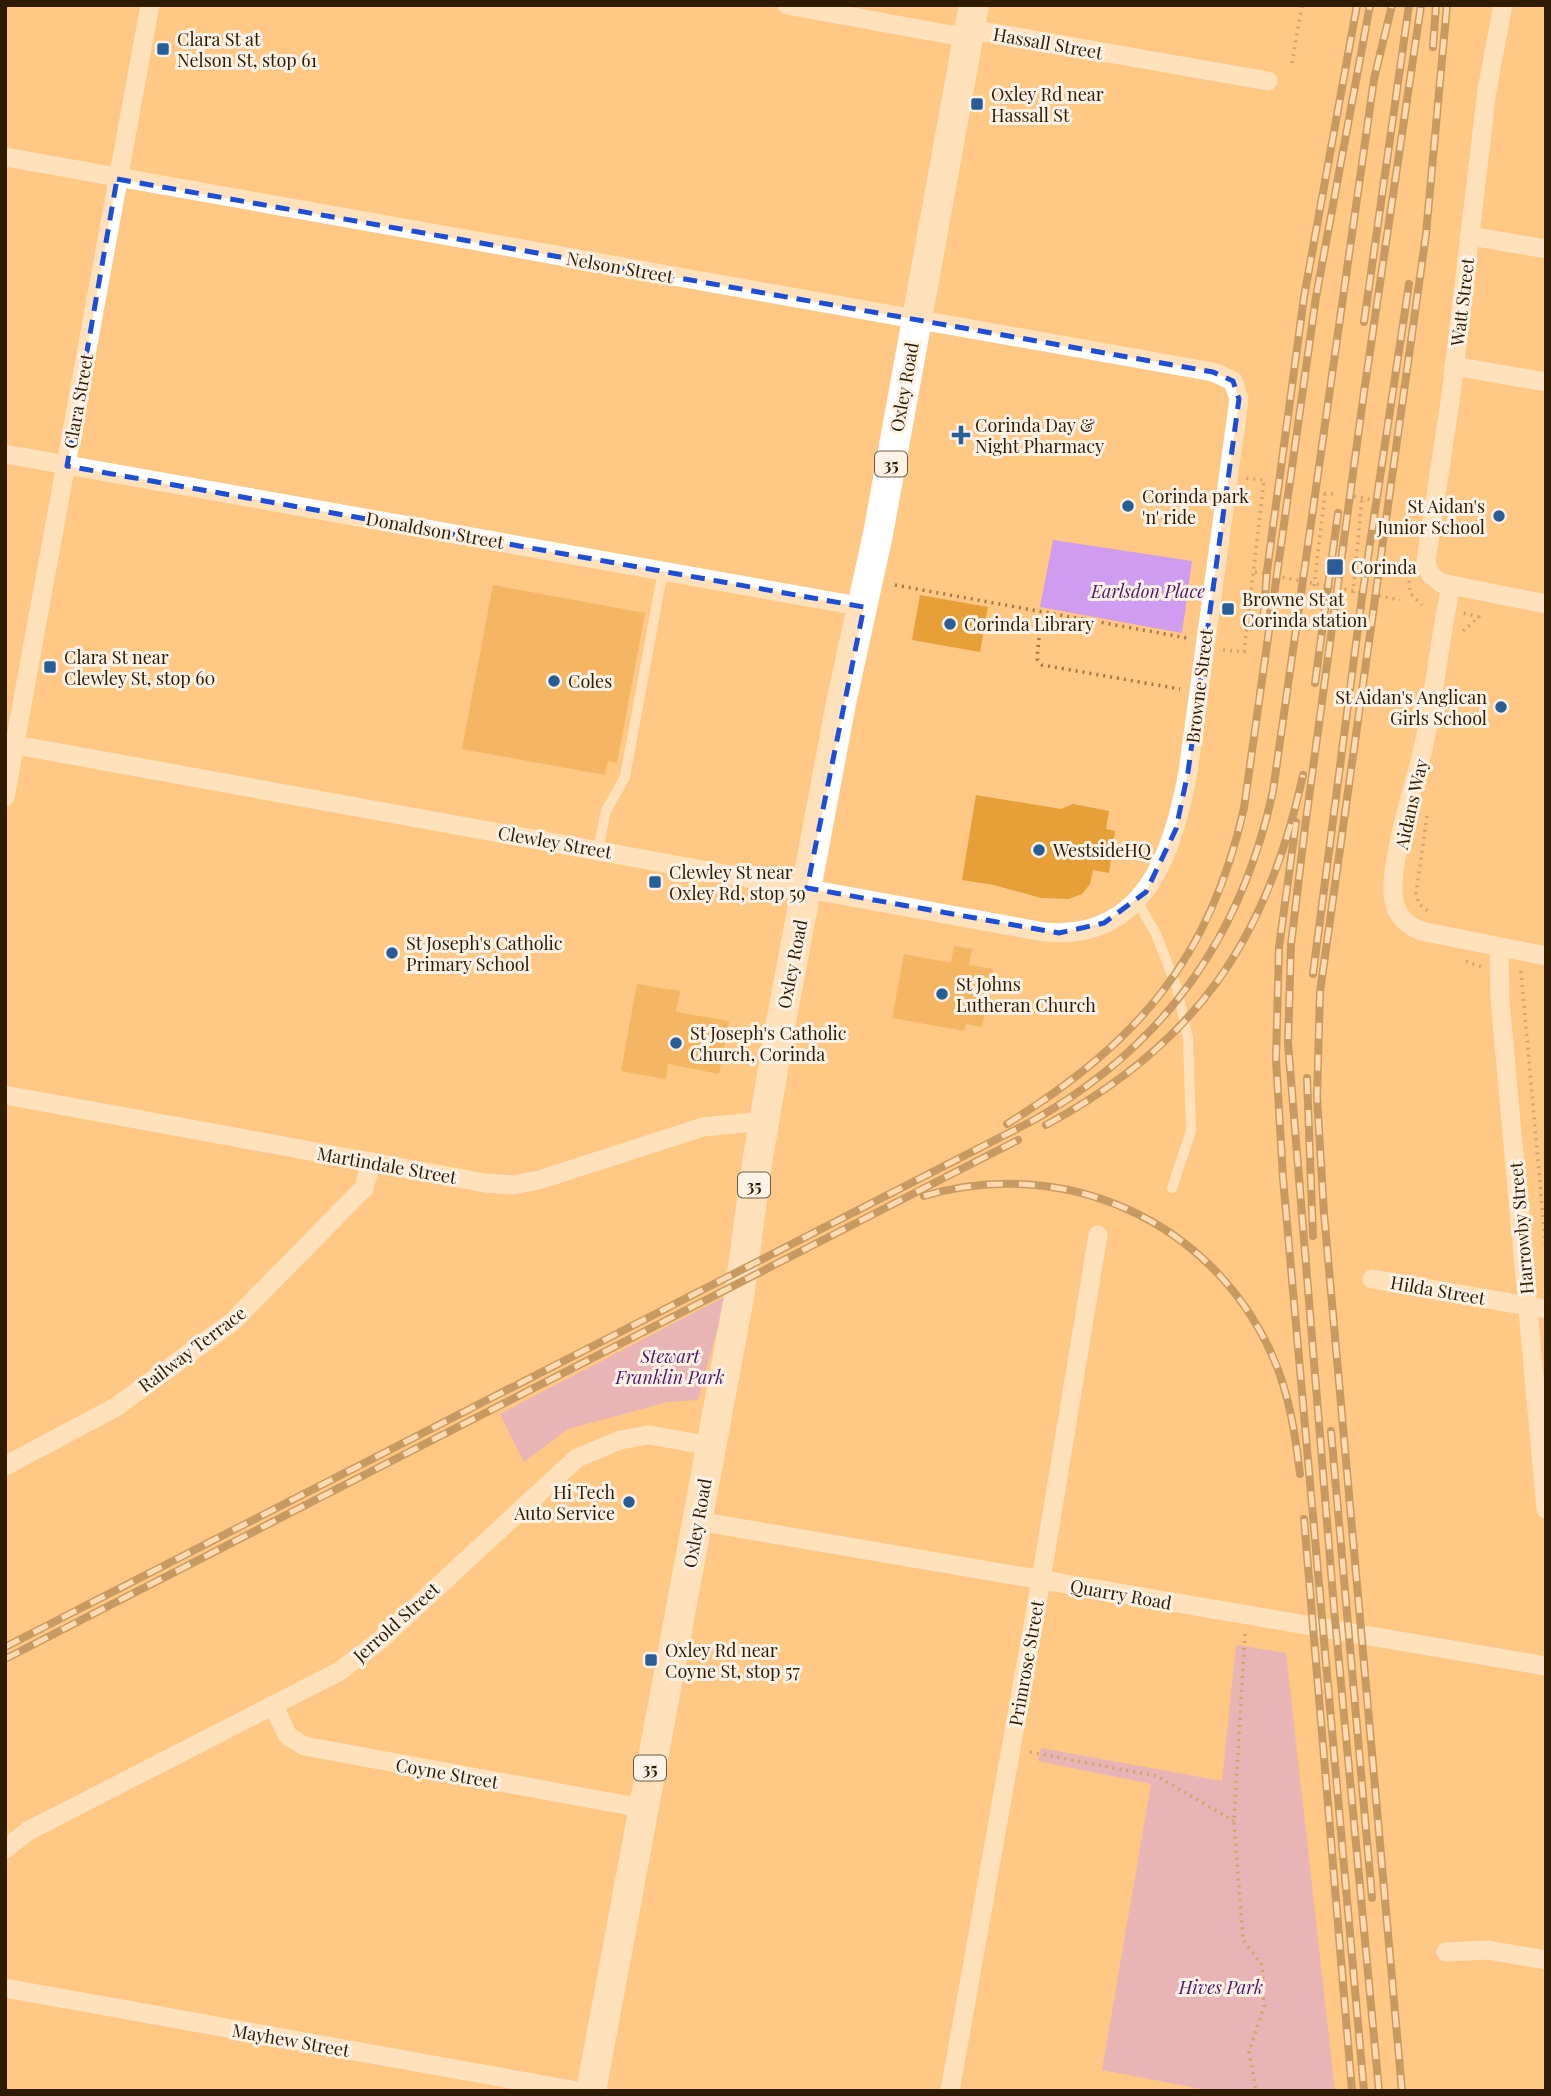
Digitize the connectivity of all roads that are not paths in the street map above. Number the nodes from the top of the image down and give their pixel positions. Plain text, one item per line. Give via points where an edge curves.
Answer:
1 (150, 5) edge
2 (787, 5) edge
3 (1503, 5) edge
4 (971, 20) edge
5 (1268, 81) dead end
6 (5, 157) edge
7 (117, 179) junction
8 (1469, 236) junction
9 (1546, 250) edge
10 (916, 320) junction
11 (1454, 366) junction
12 (1233, 381) joint
13 (1546, 382) edge
14 (5, 454) edge
15 (67, 466) junction
16 (663, 570) junction
17 (1451, 586) junction
18 (1546, 604) edge
19 (864, 607) junction
20 (10, 744) edge
21 (5, 797) edge
22 (598, 850) junction
23 (807, 888) junction
24 (1137, 901) junction
25 (1104, 923) joint
26 (1499, 947) junction
27 (1546, 956) edge
28 (5, 1096) edge
29 (765, 1121) junction
30 (371, 1162) junction
31 (1172, 1188) dead end
32 (1098, 1235) dead end
33 (1372, 1279) dead end
34 (1537, 1308) edge
35 (710, 1446) junction
36 (5, 1466) edge
37 (1546, 1509) edge
38 (697, 1521) junction
39 (1041, 1580) junction
40 (1546, 1666) edge
41 (273, 1705) junction
42 (642, 1808) junction
43 (28, 1831) junction
44 (5, 1836) edge
45 (5, 1849) edge
46 (1446, 1952) dead end
47 (1546, 1961) edge
48 (5, 1988) edge
49 (577, 2091) edge
50 (591, 2091) edge
51 (950, 2091) edge

1 - 7 street, Clara Street
2 - 4 street, Hassall Street via 952,35
3 - 8 street, Watt Street
4 - 5 street, Hassall Street via 988,32
4 - 10 main road, Oxley Road / 35
6 - 7 street, Nelson Street
7 - 10 street, Nelson Street
7 - 15 street, Clara Street
8 - 9 street
8 - 11 street, Watt Street
10 - 12 street, Nelson Street via 1213,372
10 - 19 main road, Oxley Road / 35
11 - 13 street
11 - 17 street, Watt Street via 1426,561 1433,578
12 - 24 street, Browne Street via 1239,398 1183,799 1164,862
14 - 15 street, Donaldson Street
15 - 16 street, Donaldson Street
15 - 20 street, Clara Street
16 - 19 street, Donaldson Street
16 - 22 lane via 625,777 606,811
17 - 18 street
17 - 26 street, Aidans Way via 1393,885 1394,900 1401,916 1415,929
19 - 23 main road, Oxley Road / 35
20 - 21 street, Clara Street
20 - 22 street, Clewley Street
22 - 23 street, Clewley Street
23 - 25 street, Clewley Street via 1044,932 1069,934
23 - 29 main road, Oxley Road / 35
24 - 25 street, Browne Street
24 - 31 lane via 1177,988 1188,1038 1191,1132
26 - 27 street, Aidans Way
26 - 34 street, Harrowby Street
28 - 30 street, Martindale Street
29 - 30 street, Martindale Street via 703,1127 512,1185
29 - 35 main road, Oxley Road / 35 via 739,1297
30 - 36 street, Railway Terrace via 364,1188 232,1322 116,1407
32 - 39 street, Primrose Street
33 - 34 street, Hilda Street
34 - 37 street, Harrowby Street
35 - 38 main road, Oxley Road / 35
35 - 41 street, Jerrold Street via 649,1435 620,1440 577,1458 361,1656
38 - 39 street, Quarry Road
38 - 42 main road, Oxley Road / 35
39 - 40 street, Quarry Road
39 - 51 street, Primrose Street
41 - 42 street, Coyne Street via 288,1735 304,1746
41 - 43 street, Jerrold Street
42 - 50 main road, Oxley Road / 35
43 - 44 street, Jerrold Street
43 - 45 street, Jerrold Street
46 - 47 street via 1488,1950
48 - 49 street, Mayhew Street

